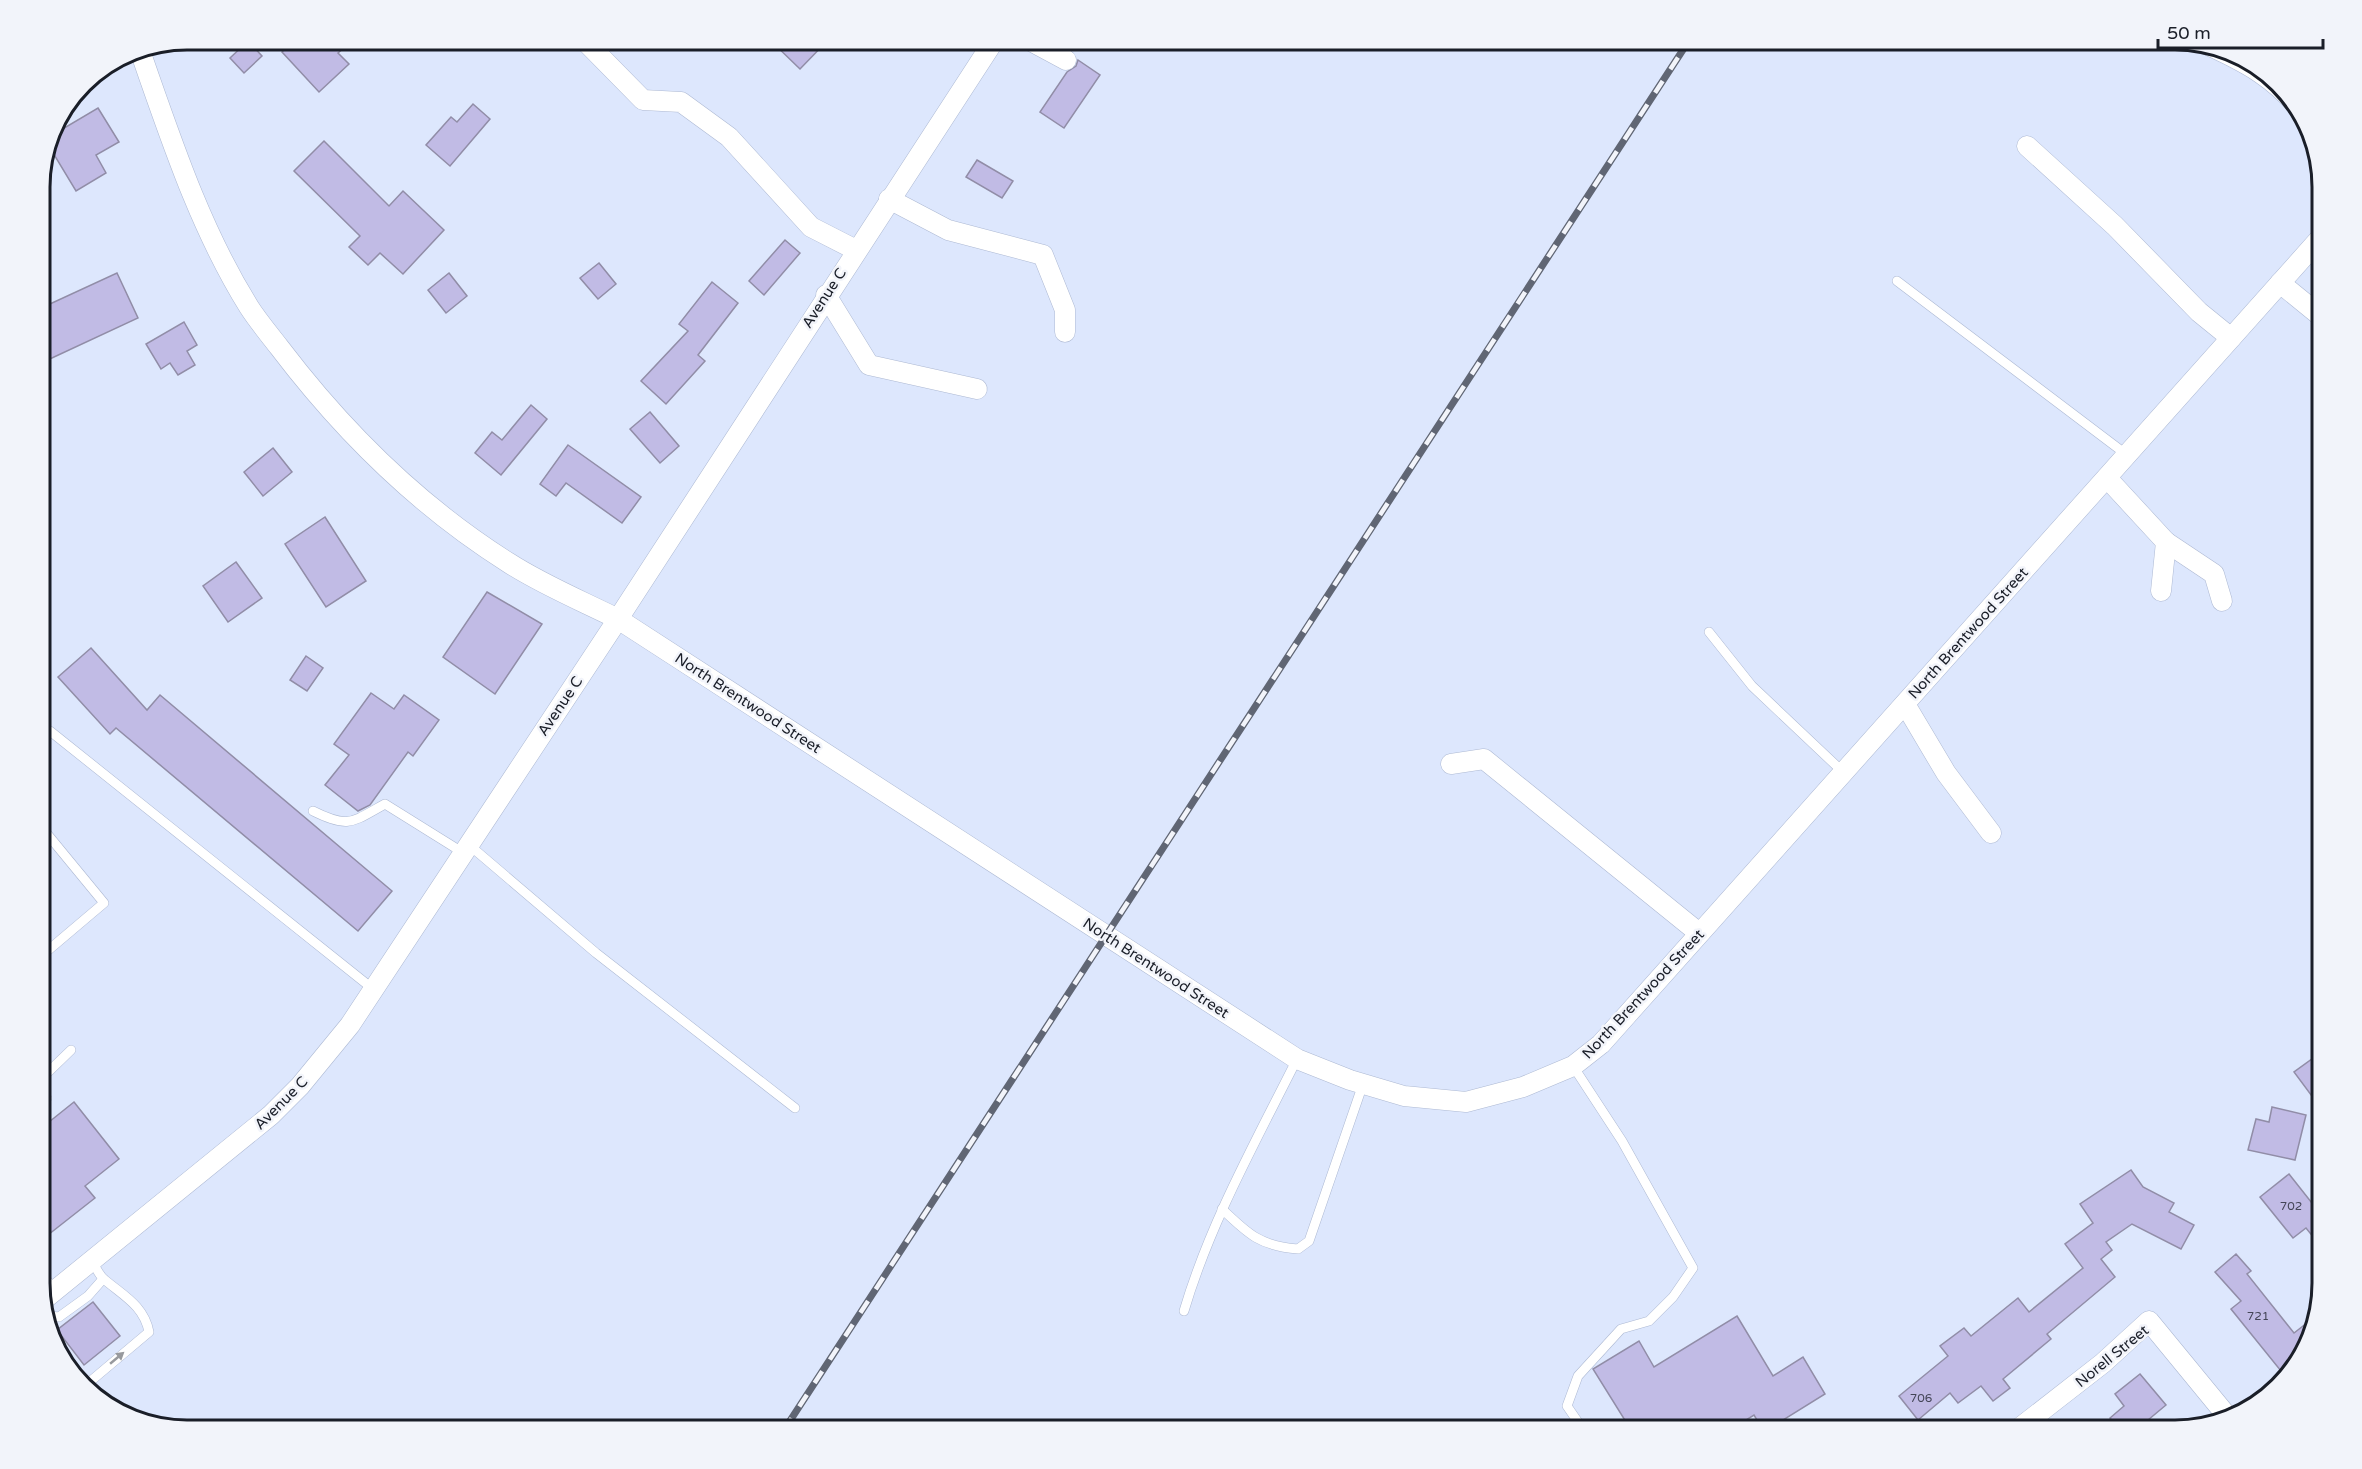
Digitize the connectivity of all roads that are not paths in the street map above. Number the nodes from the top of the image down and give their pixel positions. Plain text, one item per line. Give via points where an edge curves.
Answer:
1 (595, 50) edge
2 (988, 50) edge
3 (1047, 50) edge
4 (142, 57) edge
5 (1066, 60) dead end
6 (2027, 146) dead end
7 (889, 199) junction
8 (2312, 247) edge
9 (856, 250) junction
10 (1897, 282) dead end
11 (2280, 283) junction
12 (826, 295) junction
13 (2312, 309) edge
14 (1065, 332) dead end
15 (2231, 338) junction
16 (977, 389) dead end
17 (2127, 455) junction
18 (2106, 477) junction
19 (2166, 542) junction
20 (2161, 591) dead end
21 (2222, 602) dead end
22 (618, 619) junction
23 (1708, 632) dead end
24 (1905, 704) junction
25 (50, 731) dead end
26 (1452, 764) dead end
27 (1843, 772) junction
28 (313, 811) dead end
29 (1991, 833) dead end
30 (50, 837) edge
31 (465, 848) junction
32 (1700, 933) junction
33 (50, 949) edge
34 (373, 988) junction
35 (71, 1050) dead end
36 (1298, 1059) junction
37 (1573, 1066) junction
38 (50, 1070) edge
39 (1363, 1084) junction
40 (795, 1108) dead end
41 (1222, 1209) junction
42 (92, 1261) junction
43 (103, 1279) junction
44 (51, 1304) edge
45 (1184, 1311) dead end
46 (53, 1312) edge
47 (91, 1381) edge
48 (2223, 1411) edge
49 (1577, 1420) edge
50 (2031, 1420) edge

1 - 9 street via 643,100 681,102 729,138 811,227
2 - 7 street, Avenue C
3 - 5 street
4 - 22 street, North Brentwood Street via 178,160 211,236 249,307 296,370 346,428 454,526 511,564
6 - 15 street
7 - 9 street, Avenue C
7 - 14 street via 948,230 1043,255 1065,310
8 - 11 street, North Brentwood Street
9 - 12 street, Avenue C
10 - 17 lane
11 - 13 street
11 - 15 street, North Brentwood Street
12 - 16 street via 869,365
12 - 22 street, Avenue C
15 - 17 street, North Brentwood Street
17 - 18 street, North Brentwood Street
18 - 19 street
18 - 24 street, North Brentwood Street
19 - 20 street
19 - 21 street via 2214,574
22 - 31 street, Avenue C
22 - 36 street, North Brentwood Street
23 - 27 lane via 1752,686
24 - 27 street, North Brentwood Street
24 - 29 street via 1946,773
25 - 34 lane
26 - 32 street via 1484,759
27 - 32 street, North Brentwood Street
28 - 31 lane via 351,823 385,804
30 - 33 lane via 104,903
31 - 34 street, Avenue C
31 - 40 lane
32 - 37 street, North Brentwood Street via 1600,1044
34 - 42 street, Avenue C via 323,1059 271,1115
35 - 38 lane
36 - 39 street, North Brentwood Street
36 - 41 lane
37 - 39 street, North Brentwood Street via 1523,1087 1466,1102 1404,1096
37 - 49 lane via 1622,1141 1693,1268 1649,1321 1621,1329 1578,1376 1567,1407
39 - 41 lane via 1309,1241 1298,1249 1265,1244 1252,1238
41 - 45 lane via 1196,1268
42 - 43 lane
42 - 44 street, Avenue C
43 - 46 lane via 88,1296 58,1317
47 -> 43 lane via 149,1332 146,1318 124,1292
48 - 50 street, Norell Street via 2149,1321

